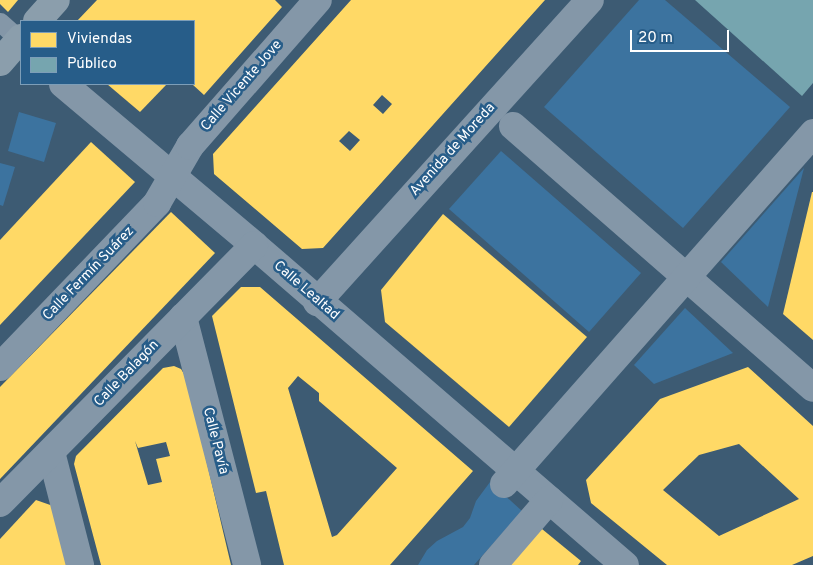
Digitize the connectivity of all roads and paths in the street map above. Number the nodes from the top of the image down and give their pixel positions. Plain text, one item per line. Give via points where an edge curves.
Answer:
1 (56, 0) edge
2 (318, 0) edge
3 (590, 0) edge
4 (38, 20) edge
5 (0, 22) edge
6 (19, 42) edge
7 (64, 85) edge
8 (513, 126) dead end
9 (813, 133) edge
10 (172, 177) junction
11 (254, 245) junction
12 (686, 276) junction
13 (317, 302) junction
14 (183, 317) junction
15 (0, 367) edge
16 (813, 388) edge
17 (50, 452) junction
18 (510, 478) junction
19 (549, 500) junction
20 (0, 503) edge
21 (611, 561) edge
22 (80, 565) edge
23 (247, 565) edge
24 (493, 565) edge

1 - 4 street
2 - 10 street, Calle Vicente Jove via 190,146
3 - 13 street, Avenida de Moreda
5 - 6 lane
7 - 10 street, Calle Lealtad
8 - 12 street
9 - 12 street
10 - 11 street, Calle Lealtad
10 - 15 street, Calle Fermín Suárez via 157,203
11 - 13 street, Calle Lealtad
11 - 14 street, Calle Balagón
12 - 16 street
12 - 18 street
13 - 18 street, Calle Lealtad
14 - 17 street, Calle Balagón
14 - 23 street, Calle Pavía
17 - 20 street, Calle Balagón
17 - 22 street
18 - 19 street, Calle Lealtad
19 - 21 street, Calle Lealtad
19 - 24 street

